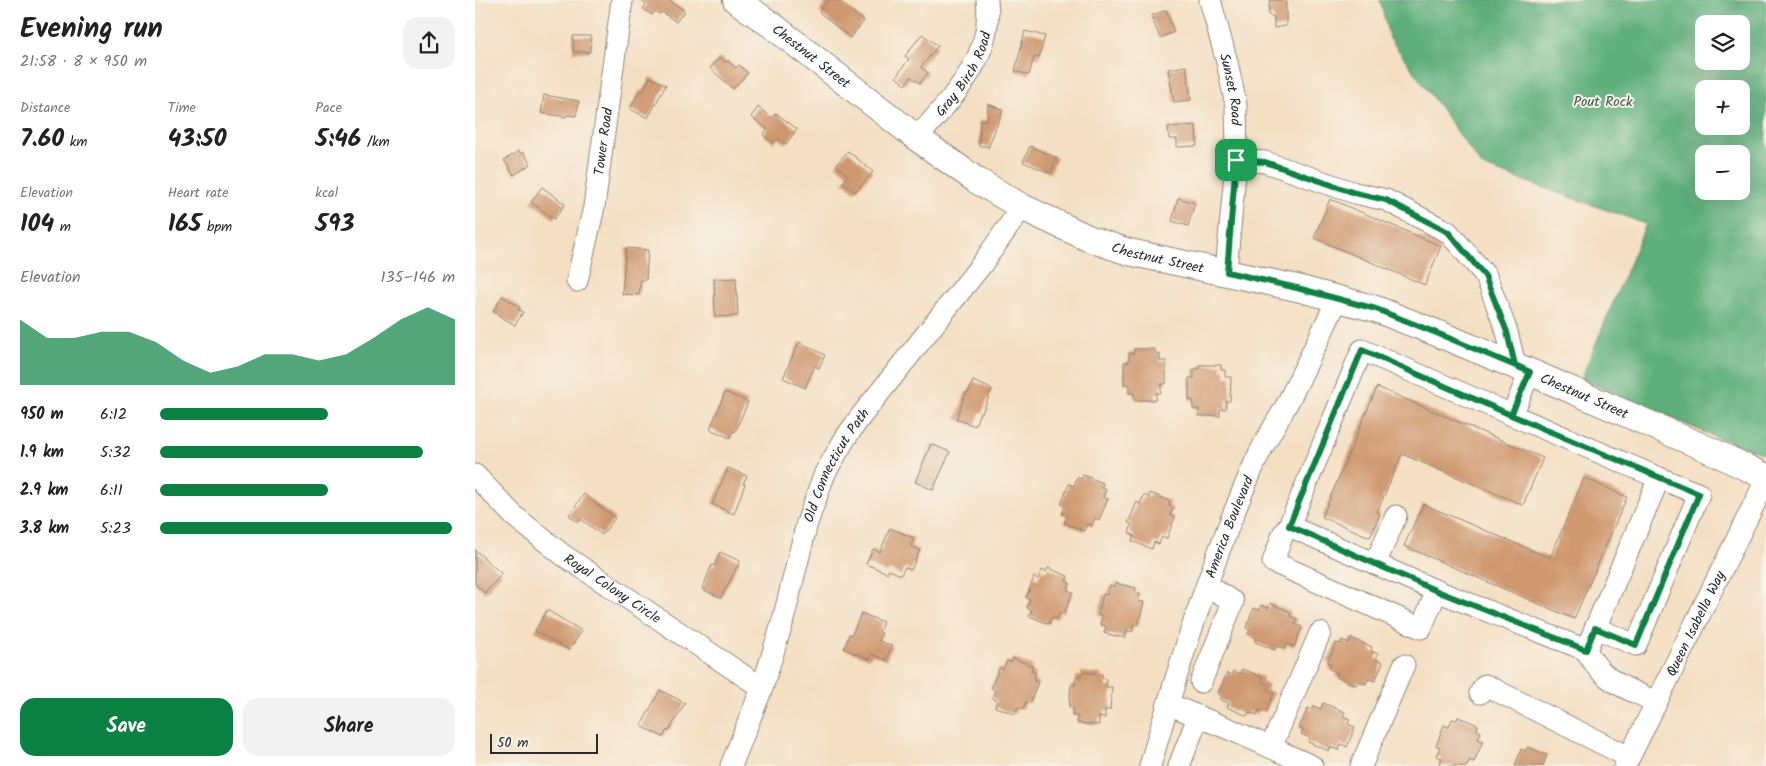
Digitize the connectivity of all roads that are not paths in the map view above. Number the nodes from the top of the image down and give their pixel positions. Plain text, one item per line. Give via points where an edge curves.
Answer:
1 (622, 0) edge
2 (735, 0) edge
3 (987, 0) edge
4 (1210, 0) edge
5 (917, 138) junction
6 (1236, 160) junction
7 (1022, 207) junction
8 (1227, 272) junction
9 (577, 281) dead end
10 (1337, 300) junction
11 (1522, 369) junction
12 (1511, 415) junction
13 (475, 475) edge
14 (1659, 478) junction
15 (1766, 479) edge
16 (1396, 516) dead end
17 (1289, 526) junction
18 (1375, 564) junction
19 (1207, 585) junction
20 (1437, 591) junction
21 (1595, 628) junction
22 (1321, 633) dead end
23 (1586, 650) junction
24 (1404, 665) dead end
25 (1201, 682) dead end
26 (762, 688) junction
27 (1480, 693) dead end
28 (1656, 702) junction
29 (1168, 704) junction
30 (1198, 717) junction
31 (1277, 755) edge
32 (1627, 762) edge
33 (731, 766) edge
34 (1150, 766) edge
35 (1179, 766) edge
36 (1312, 766) edge
37 (1361, 766) edge

1 - 9 street, Tower Road via 594,206
2 - 5 main road, Chestnut Street
3 - 5 street, Gray Birch Road via 987,30 975,66
4 - 6 street, Sunset Road via 1236,105
5 - 7 main road, Chestnut Street via 976,180
6 - 8 street, Sunset Road
6 - 11 street via 1265,162 1355,193 1386,200 1448,232 1485,276
7 - 8 main road, Chestnut Street via 1089,239 1129,252
7 - 26 street, Old Connecticut Path via 982,264 861,416 825,473 807,523
8 - 10 main road, Chestnut Street
10 - 11 main road, Chestnut Street via 1376,309
10 - 19 street, America Boulevard via 1254,464
11 - 12 street
11 - 15 main road, Chestnut Street via 1712,451
12 - 14 street
12 - 17 street via 1362,350
13 - 26 street, Royal Colony Circle via 515,516 568,560
14 - 21 street
14 - 21 street via 1699,494 1636,645
15 - 28 street, Queen Isabella Way
16 - 18 street
17 - 18 street
17 - 20 street via 1273,562 1421,628
18 - 20 street
19 - 25 street via 1233,602
19 - 29 street, America Boulevard
20 - 23 street
21 - 23 street
22 - 31 street
23 - 28 street via 1593,665 1608,679
24 - 37 street
26 - 33 street, Old Connecticut Path
27 - 32 street via 1485,685
28 - 32 street, Queen Isabella Way
29 - 30 street
29 - 34 street, America Boulevard
30 - 31 street
30 - 35 street
31 - 36 street

